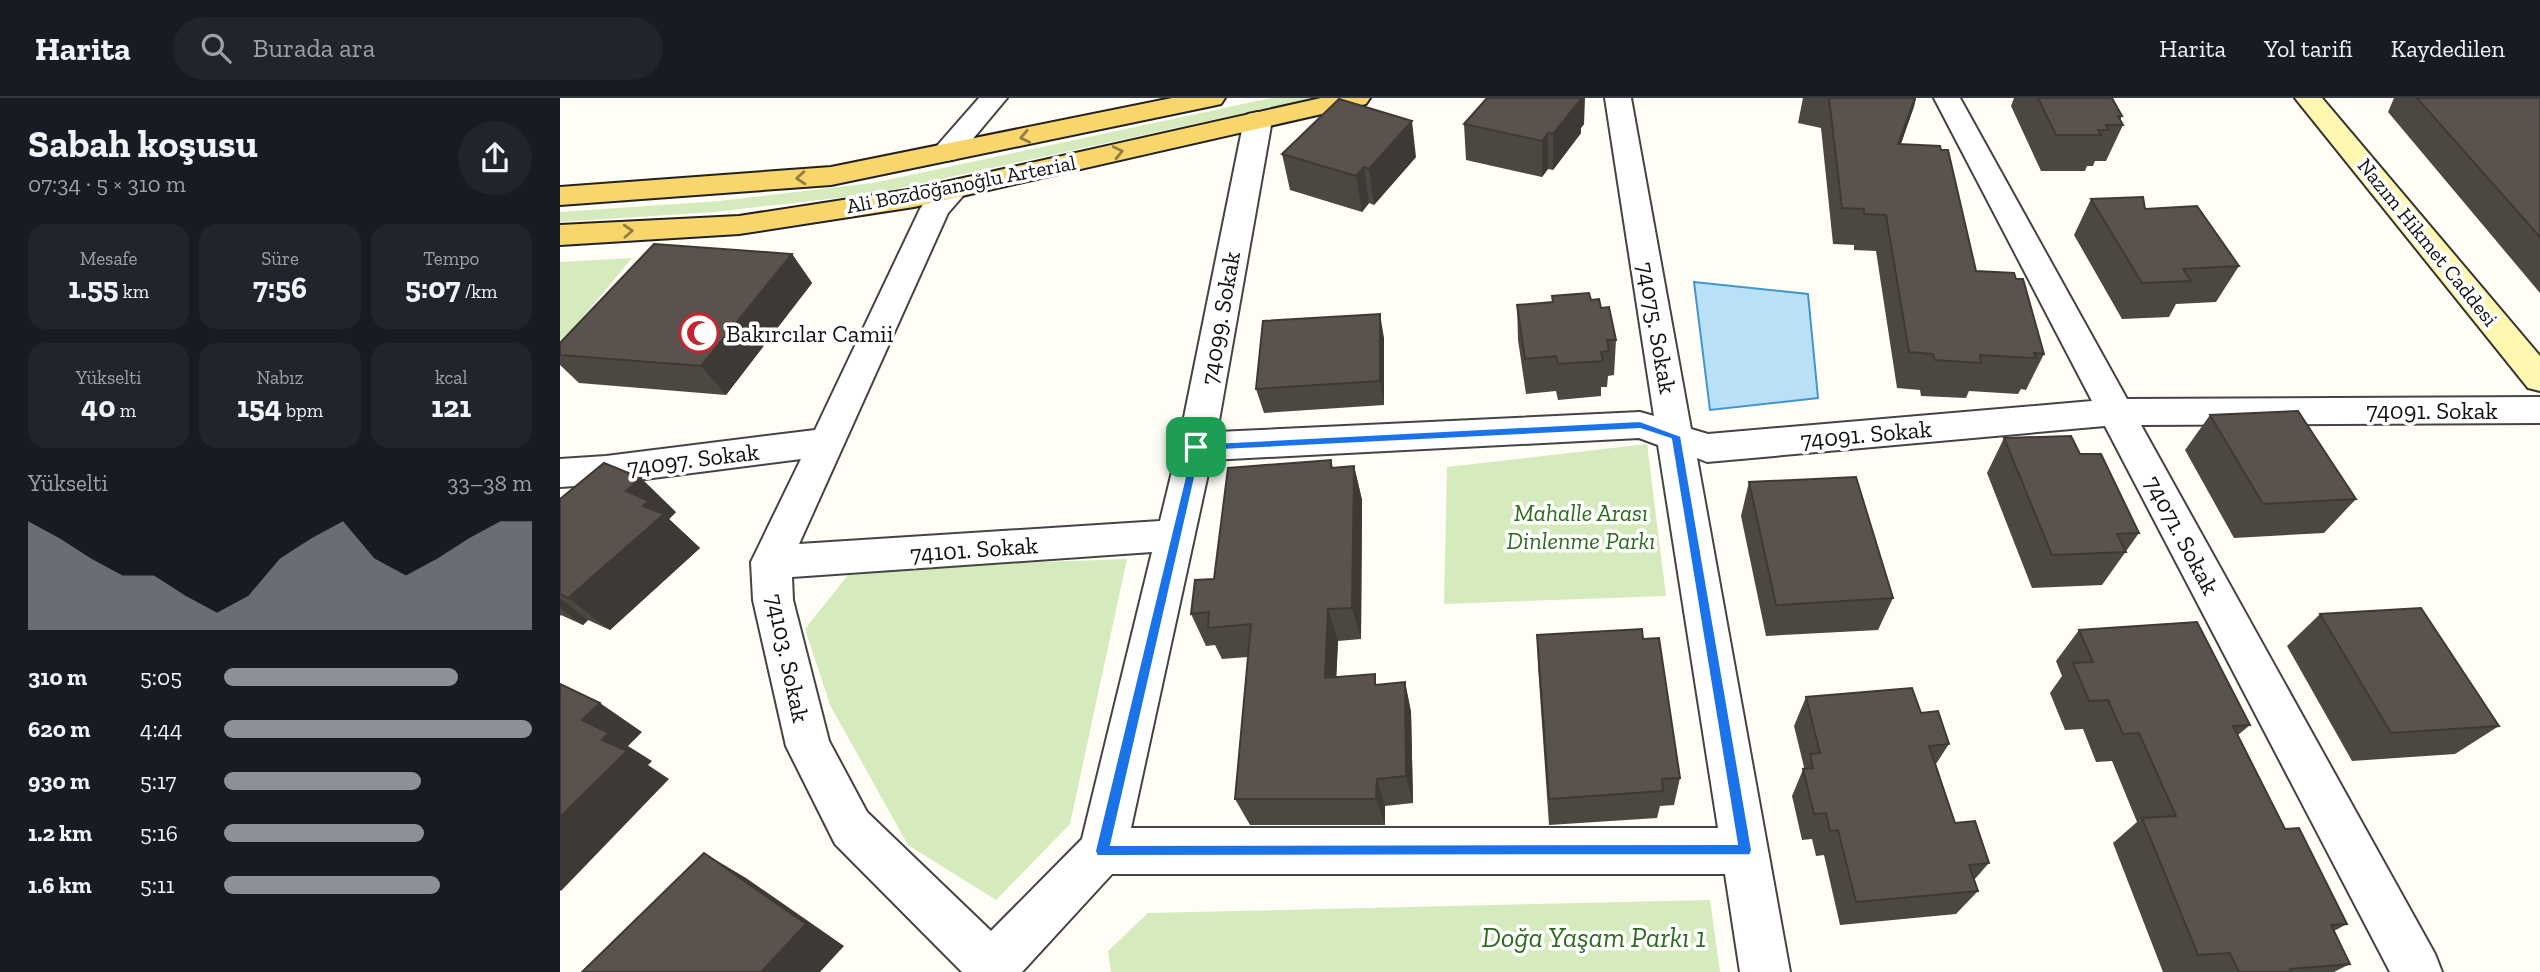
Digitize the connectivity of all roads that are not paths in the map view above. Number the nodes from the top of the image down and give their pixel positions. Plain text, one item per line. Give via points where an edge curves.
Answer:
1 (994, 98) edge
2 (1212, 98) edge
3 (1357, 98) edge
4 (1618, 98) edge
5 (1947, 98) edge
6 (2313, 100) edge
7 (1258, 120) junction
8 (950, 171) junction
9 (560, 196) edge
10 (560, 235) edge
11 (2540, 379) edge
12 (2540, 410) edge
13 (2116, 412) junction
14 (1676, 436) junction
15 (825, 442) junction
16 (1196, 447) junction
17 (565, 488) edge
18 (1176, 535) junction
19 (771, 562) junction
20 (1745, 850) junction
21 (1102, 851) junction
22 (994, 969) edge
23 (1765, 972) edge
24 (2417, 972) edge

1 - 8 street, 74103. Sokak
2 -> 8 main road, Ali Bozdoğanoğlu Arterial
3 - 7 main road, Ali Bozdoğanoğlu Arterial
4 - 14 street, 74075. Sokak
5 - 13 street, 74071. Sokak
6 - 11 main road, Nazım Hikmet Caddesi
8 -> 7 main road, Ali Bozdoğanoğlu Arterial
7 - 16 street, 74099. Sokak
8 -> 9 main road, Ali Bozdoğanoğlu Arterial
10 -> 8 main road, Ali Bozdoğanoğlu Arterial via 739,225
8 - 15 street, 74103. Sokak
12 - 13 street, 74091. Sokak
13 - 14 street, 74091. Sokak via 1707,448
13 - 24 street, 74071. Sokak
14 - 16 street, 74091. Sokak via 1640,425
14 - 20 street, 74075. Sokak
15 - 17 street, 74097. Sokak via 606,470
15 - 19 street, 74103. Sokak
16 - 18 street, 74099. Sokak
18 - 19 street, 74101. Sokak
18 - 21 street, 74099. Sokak
19 - 22 street, 74103. Sokak via 773,600 808,746 851,828
20 - 21 street
20 - 23 street, 74075. Sokak
21 - 22 street

